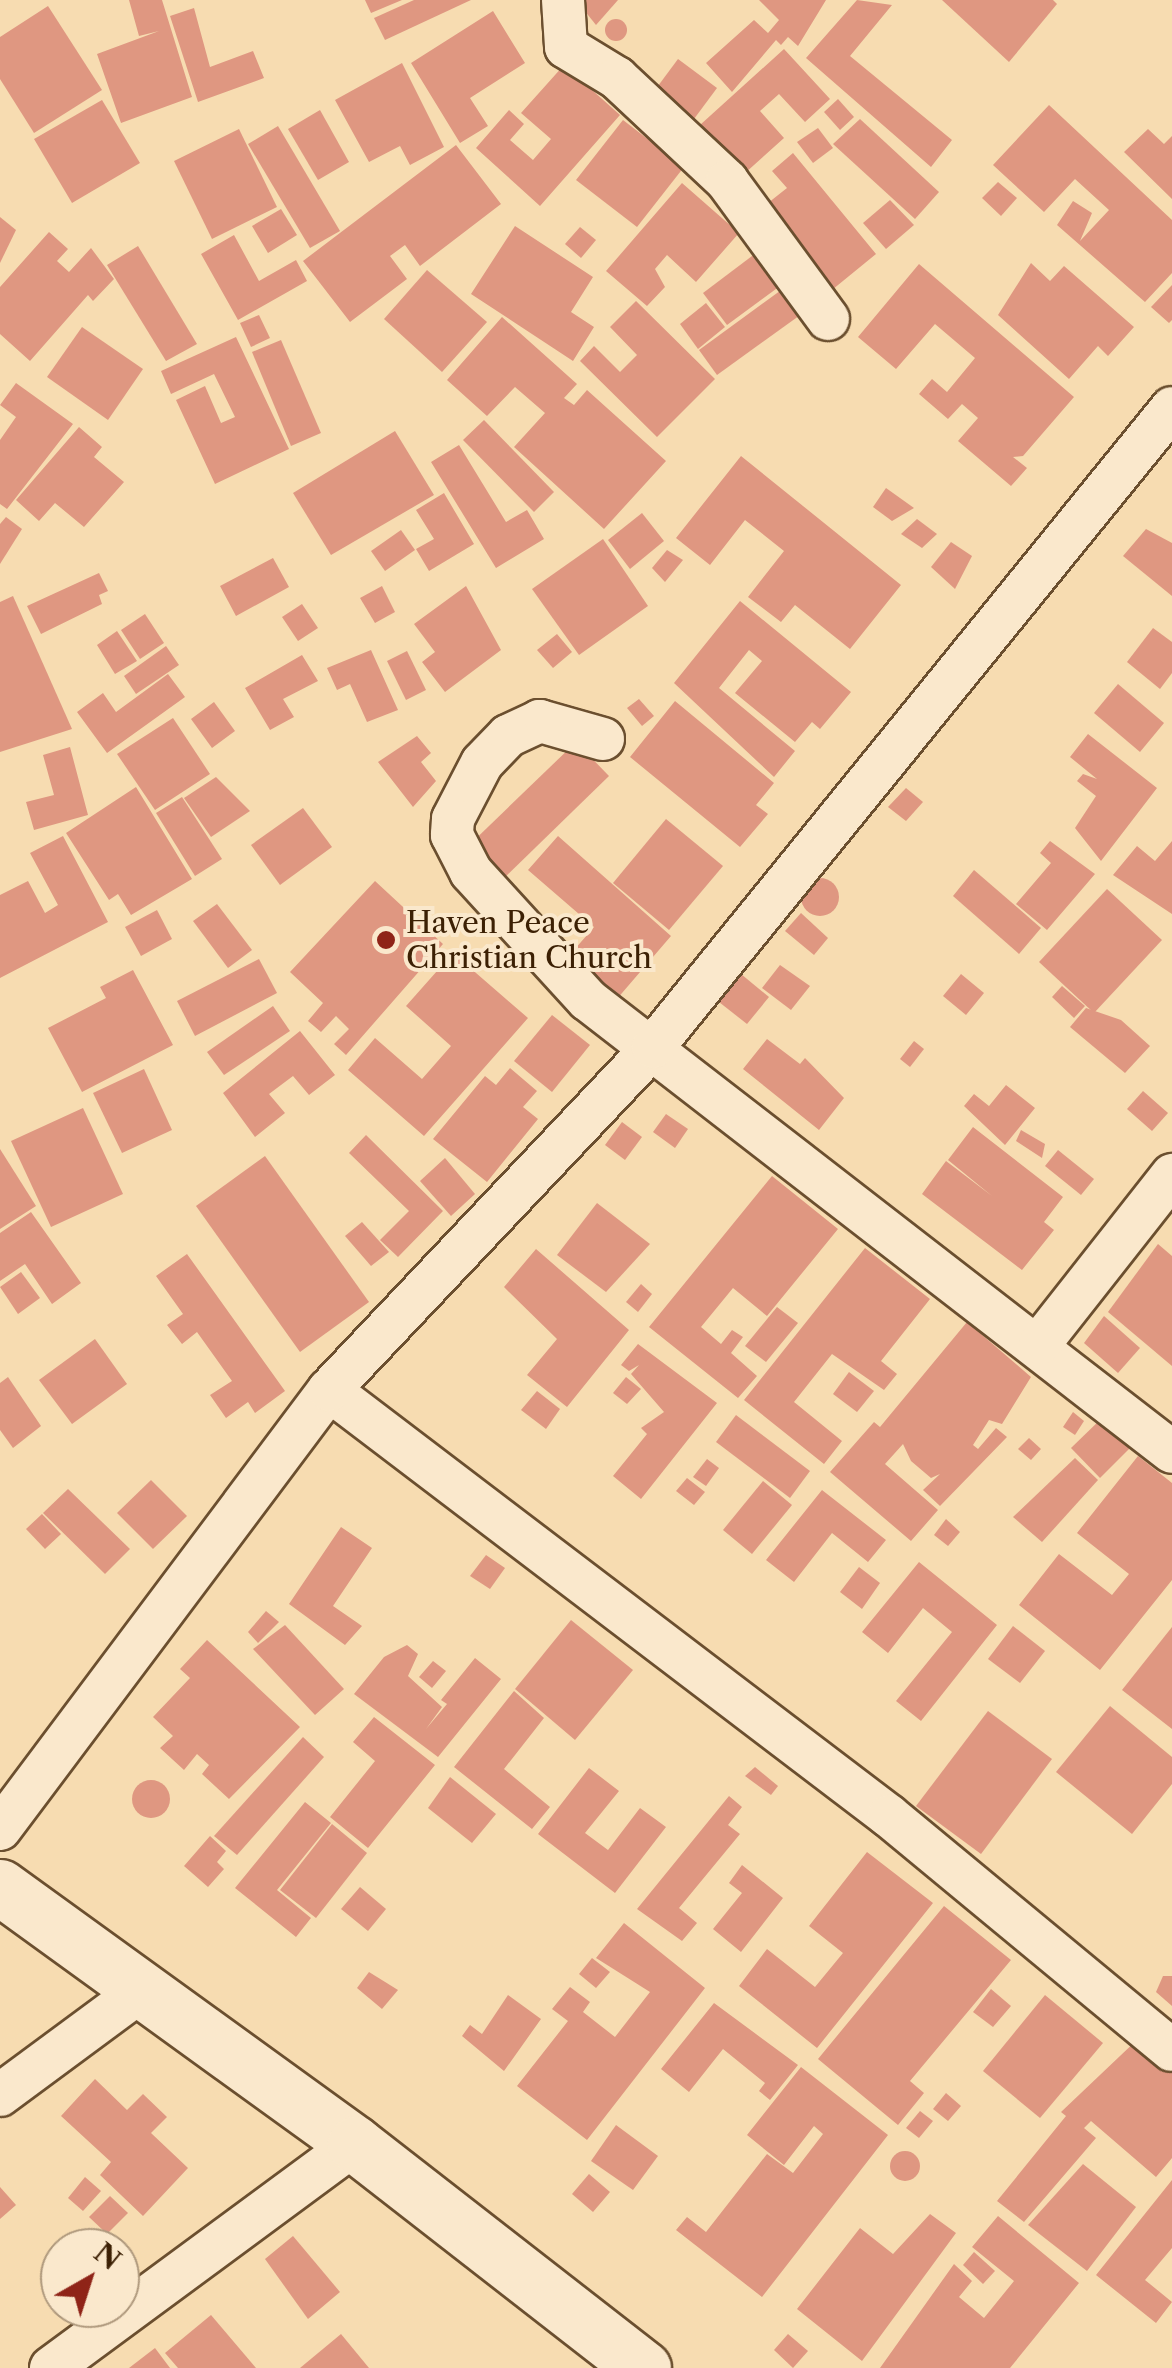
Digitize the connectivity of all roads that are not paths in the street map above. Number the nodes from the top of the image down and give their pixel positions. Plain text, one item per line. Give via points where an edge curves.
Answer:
1 (563, 0) edge
2 (828, 320) dead end
3 (1172, 408) edge
4 (604, 739) dead end
5 (654, 1047) junction
6 (1172, 1174) edge
7 (1040, 1343) junction
8 (329, 1390) junction
9 (1172, 1452) edge
10 (0, 1829) edge
11 (0, 1888) edge
12 (143, 1989) junction
13 (1172, 2050) edge
14 (0, 2095) edge
15 (355, 2144) junction
16 (51, 2368) edge
17 (643, 2368) edge

1 - 2 street via 566,47 617,78 727,180
3 - 5 street
4 - 5 street via 551,722 528,724 482,763 458,804 452,835 471,872 538,952
5 - 7 street
5 - 8 street
6 - 7 street
7 - 9 street
8 - 10 street
8 - 13 street via 889,1816
11 - 12 street
12 - 14 street
12 - 15 street
15 - 16 street
15 - 17 street

